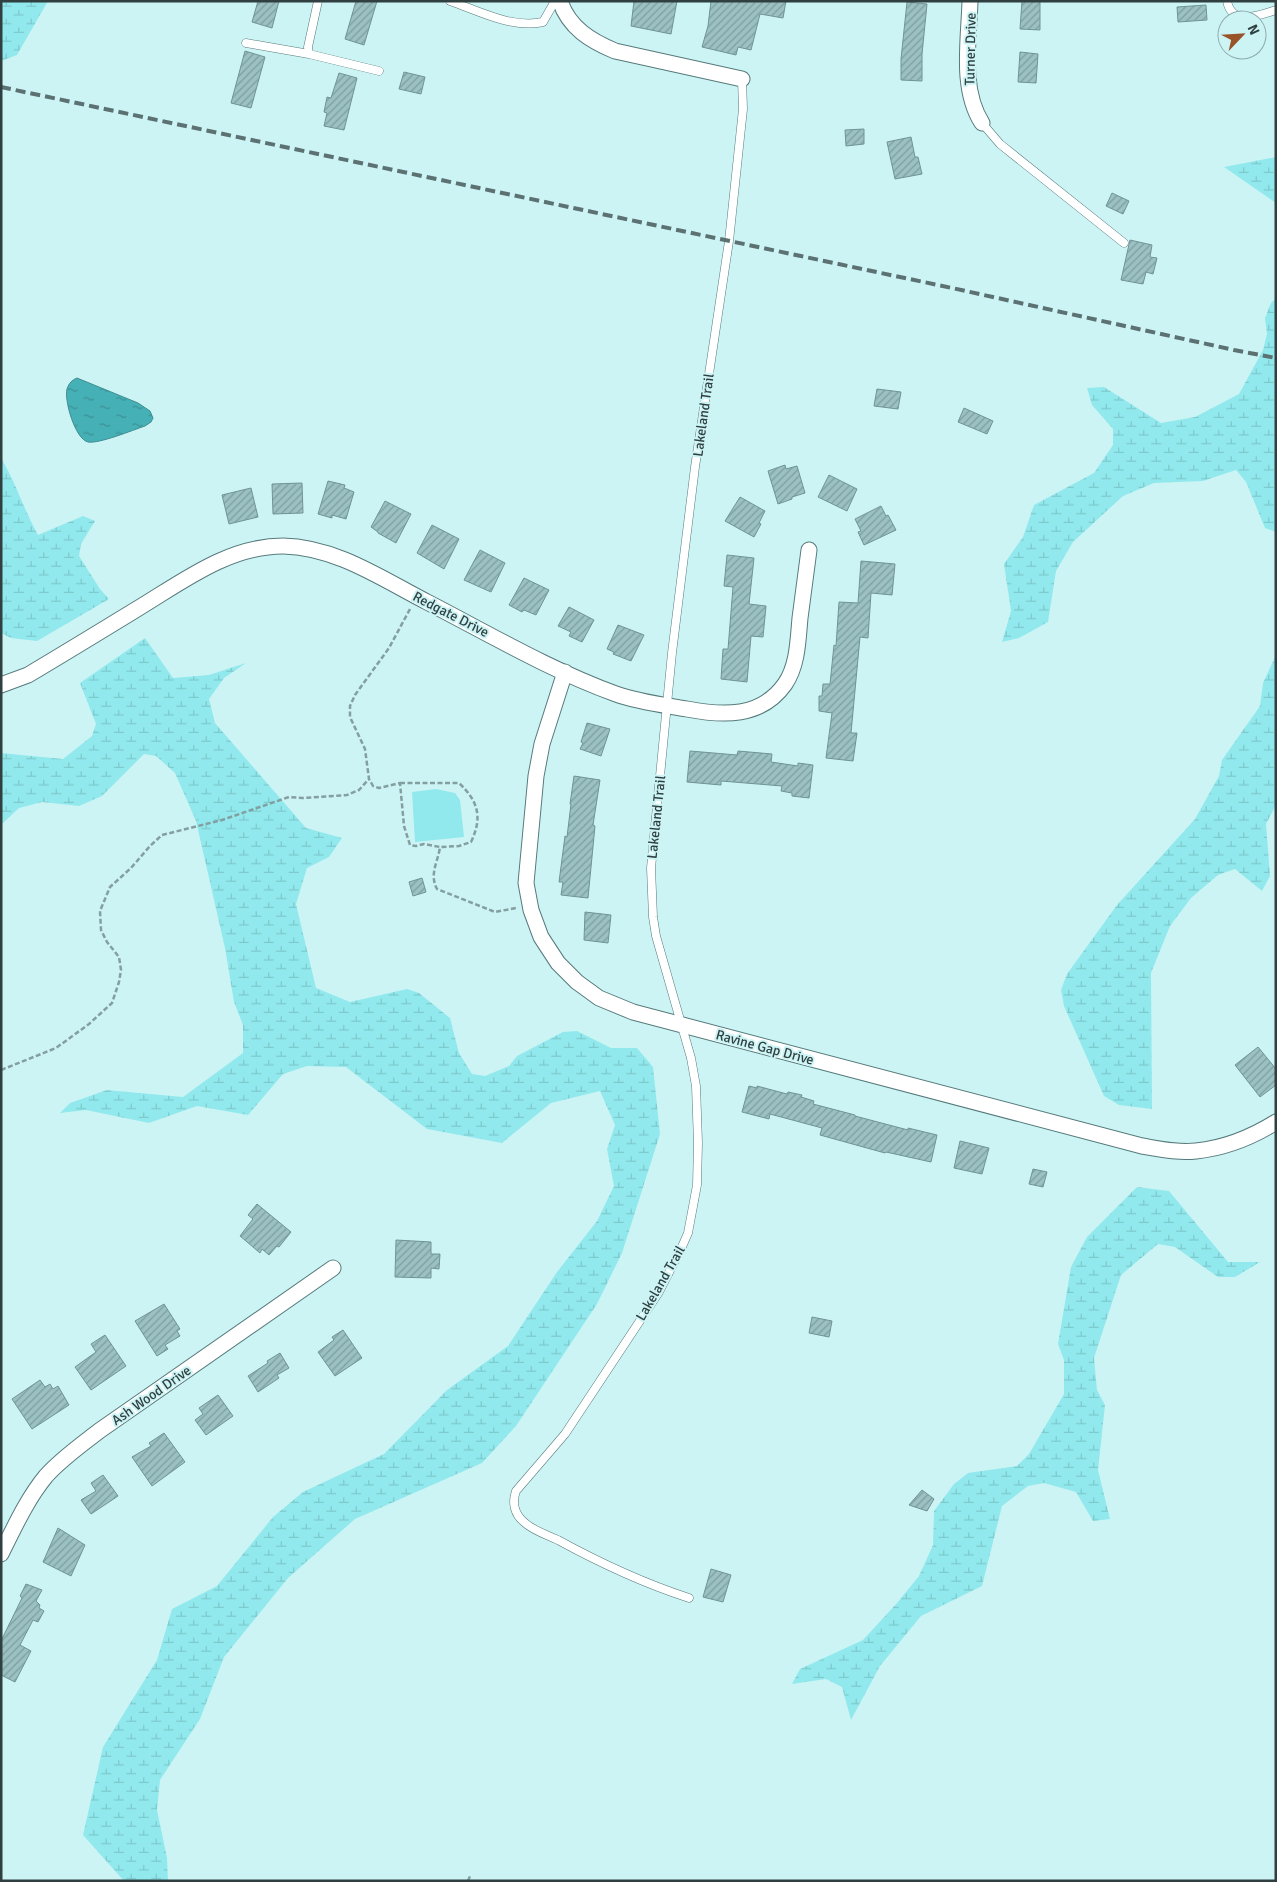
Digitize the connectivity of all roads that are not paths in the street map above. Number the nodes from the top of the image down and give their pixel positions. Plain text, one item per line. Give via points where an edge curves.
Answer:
1 (318, 1) edge
2 (450, 1) edge
3 (555, 1) edge
4 (560, 1) edge
5 (970, 1) edge
6 (1227, 1) edge
7 (1276, 10) edge
8 (246, 43) dead end
9 (309, 54) junction
10 (379, 71) dead end
11 (742, 79) joint
12 (982, 124) joint
13 (1124, 244) dead end
14 (809, 550) dead end
15 (565, 672) junction
16 (1, 685) edge
17 (667, 706) junction
18 (681, 1025) junction
19 (1276, 1122) edge
20 (333, 1268) dead end
21 (1, 1554) edge
22 (689, 1598) dead end

1 - 9 lane
2 - 3 lane via 530,25 543,22
4 - 11 street, Lakeland Trail via 571,22 596,43 615,51
5 - 12 street, Turner Drive via 968,88 971,103
6 - 7 lane via 1233,13 1240,17 1248,18
8 - 9 lane
9 - 10 lane
11 - 17 lane, Lakeland Trail via 742,118 729,241 695,467
12 - 13 lane via 1000,144
14 - 17 street, Redgate Drive via 795,656 785,684 761,705 730,714
15 - 16 street, Redgate Drive via 345,560 307,548 282,546 256,548 232,555 28,674
15 - 17 street, Redgate Drive via 617,695
15 - 18 street, Ravine Gap Drive via 547,725 536,776 526,882 530,904 541,937 558,963 577,982 599,998 633,1012
17 - 18 lane, Lakeland Trail via 651,880 656,936
18 - 19 street, Ravine Gap Drive via 1170,1151 1196,1151 1250,1137
18 - 22 lane, Lakeland Trail via 691,1058 698,1114 697,1185 688,1233 659,1292 565,1434 513,1498 515,1511 524,1522 600,1562
20 - 21 street, Ash Wood Drive via 64,1458 34,1492

